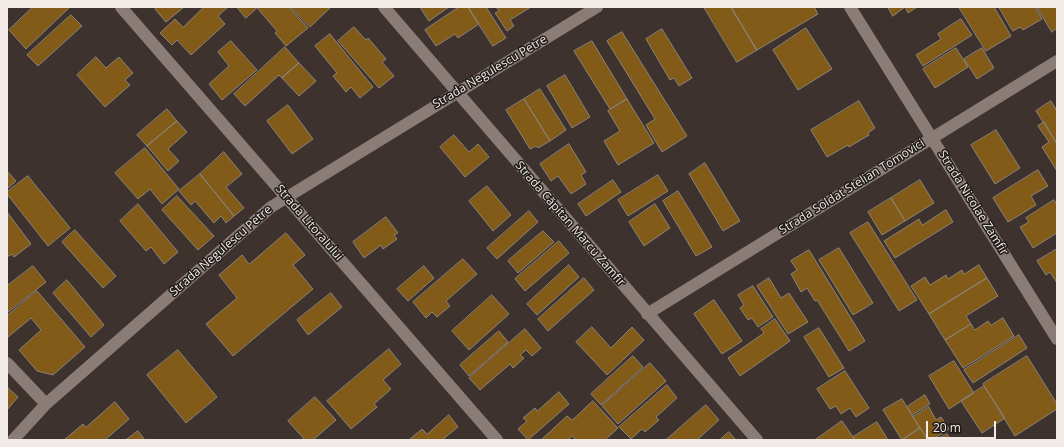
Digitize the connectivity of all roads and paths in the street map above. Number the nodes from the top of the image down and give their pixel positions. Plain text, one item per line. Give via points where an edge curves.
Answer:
1 (121, 7) edge
2 (384, 7) edge
3 (597, 7) edge
4 (850, 7) edge
5 (1057, 61) edge
6 (458, 92) junction
7 (932, 138) junction
8 (286, 197) junction
9 (647, 314) junction
10 (1057, 339) edge
11 (7, 363) edge
12 (46, 404) junction
13 (13, 440) edge
14 (497, 440) edge
15 (757, 440) edge

1 - 8 street, Strada Litoralului
2 - 6 street, Strada Căpitan Marcu Zamfir
3 - 6 street, Strada Negulescu Petre
4 - 7 street, Strada Nicolae Zamfir
5 - 7 street, Strada Soldat Stelian Tomovici
6 - 8 street, Strada Negulescu Petre
6 - 9 street, Strada Căpitan Marcu Zamfir
7 - 9 street, Strada Soldat Stelian Tomovici
7 - 10 street, Strada Nicolae Zamfir
8 - 12 street, Strada Negulescu Petre via 271,207
8 - 14 street, Strada Litoralului
9 - 15 street, Strada Căpitan Marcu Zamfir
11 - 12 street
12 - 13 street, Strada Negulescu Petre

